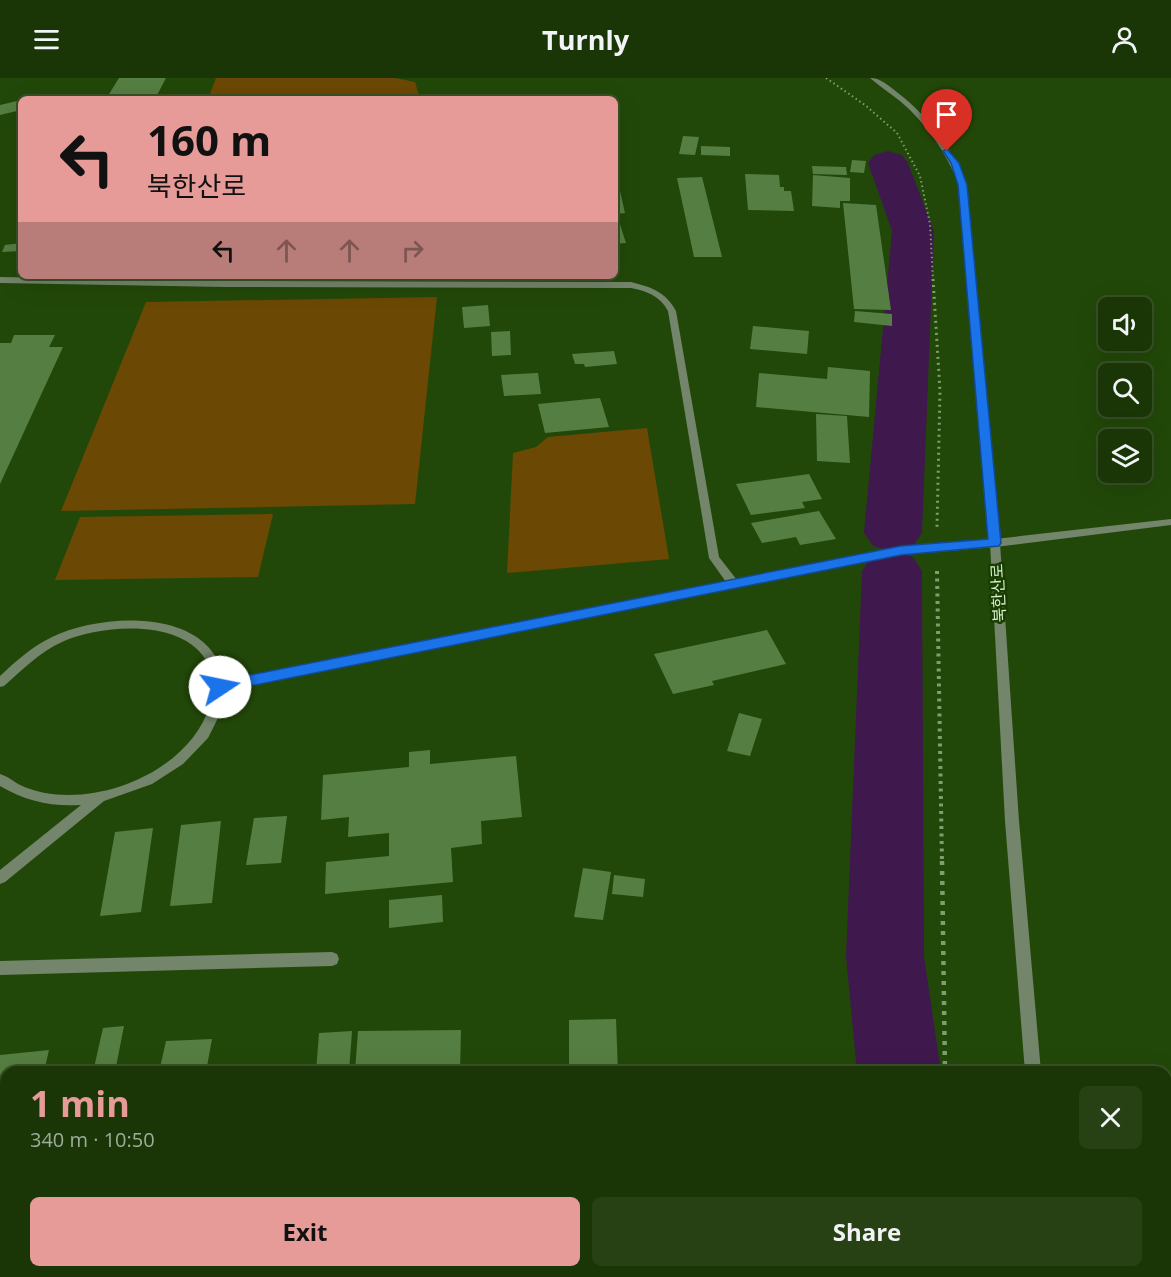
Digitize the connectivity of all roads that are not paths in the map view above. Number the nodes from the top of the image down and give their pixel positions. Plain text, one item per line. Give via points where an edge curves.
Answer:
1 (873, 78) edge
2 (0, 280) edge
3 (1171, 522) edge
4 (995, 543) junction
5 (734, 584) junction
6 (0, 682) edge
7 (220, 687) junction
8 (0, 779) edge
9 (99, 798) junction
10 (0, 878) edge
11 (332, 959) dead end
12 (0, 968) edge
13 (1032, 1066) edge

1 - 4 street, 북한산로 via 922,118 955,163 963,185
2 - 5 street via 648,288 665,298 672,311 714,558
3 - 4 street
4 - 5 street via 901,551
4 - 13 street, 북한산로
5 - 7 street
6 - 7 street via 24,659 58,640 95,627 132,624 166,628 194,641 213,661
7 - 9 street via 214,715 190,750 170,768 137,786
8 - 9 street via 28,795 62,801
9 - 10 street
11 - 12 street

